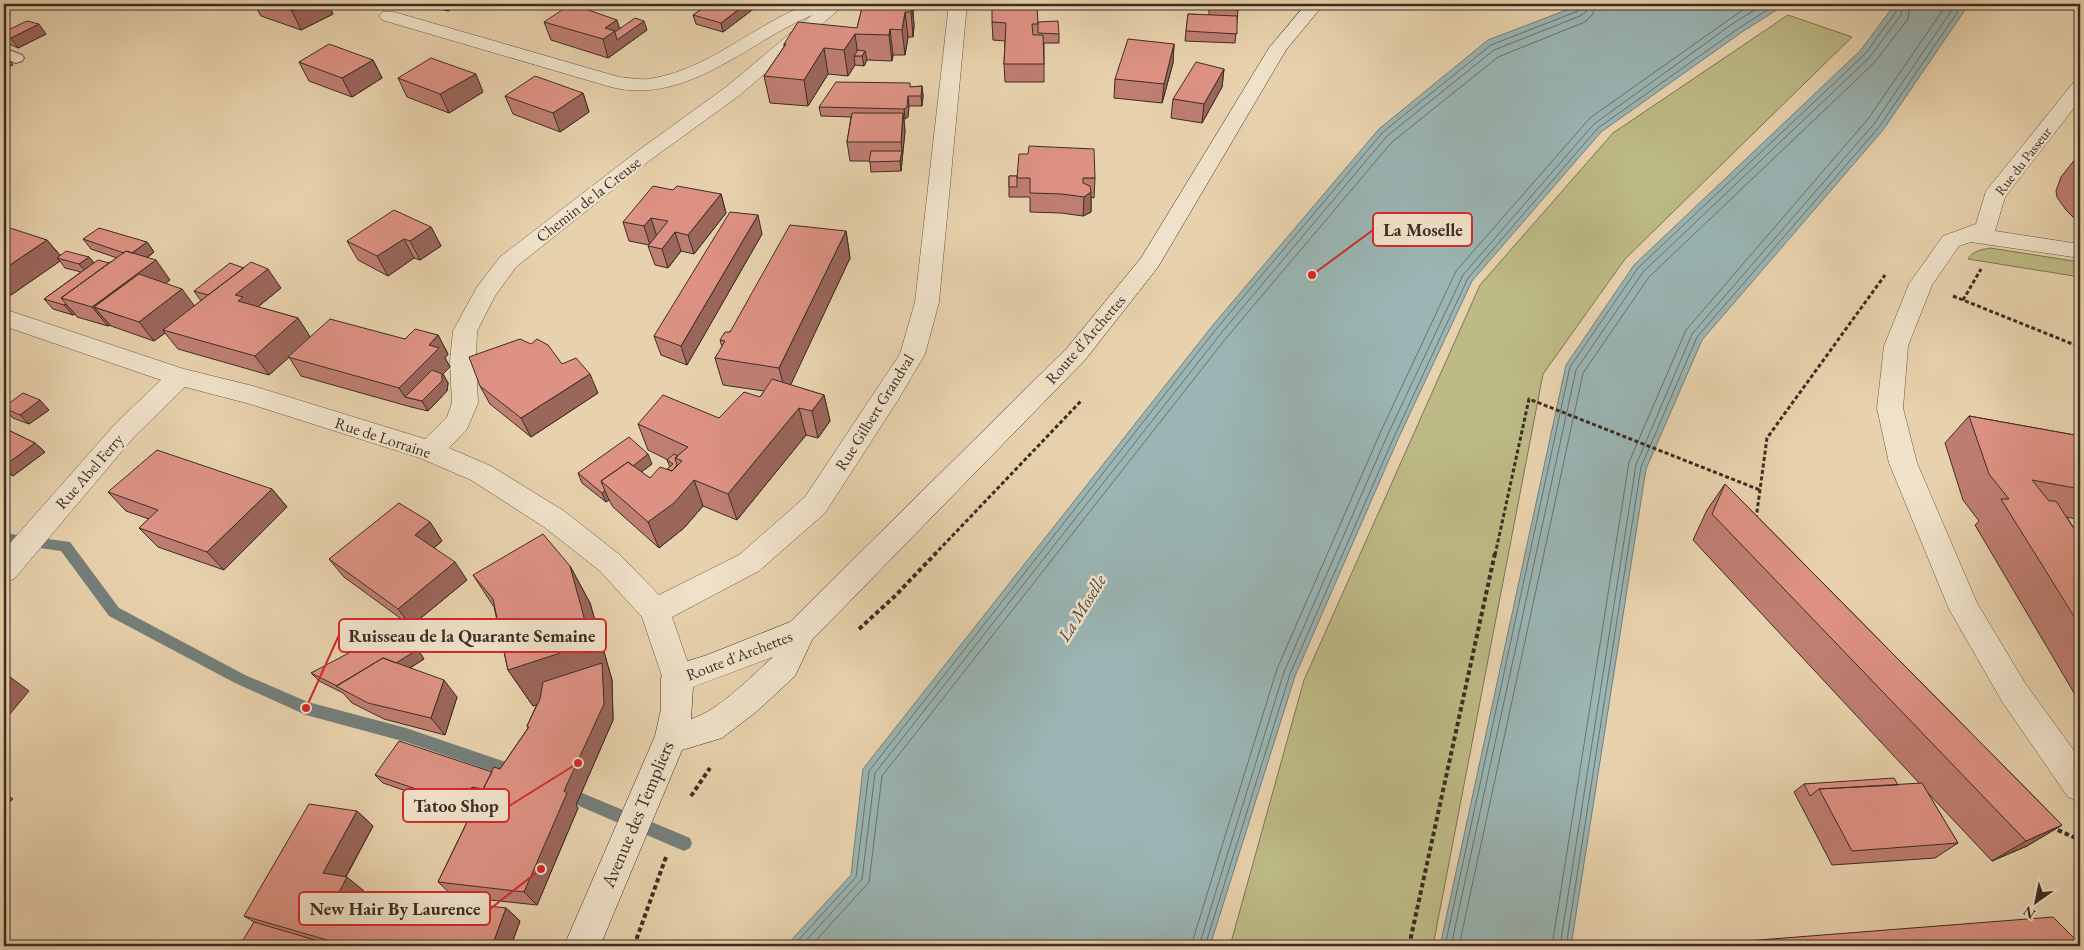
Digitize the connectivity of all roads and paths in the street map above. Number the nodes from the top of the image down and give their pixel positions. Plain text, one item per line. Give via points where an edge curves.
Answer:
1 (830, 4) edge
2 (836, 4) edge
3 (958, 4) edge
4 (1315, 4) edge
5 (388, 16) dead end
6 (2080, 87) edge
7 (1972, 235) junction
8 (2080, 251) edge
9 (1988, 270) dead end
10 (1963, 300) dead end
11 (4, 318) edge
12 (180, 377) junction
13 (430, 451) junction
14 (1760, 490) dead end
15 (4, 570) edge
16 (655, 611) junction
17 (801, 631) junction
18 (677, 678) junction
19 (671, 736) junction
20 (2080, 786) edge
21 (666, 854) dead end
22 (582, 946) edge
23 (634, 946) edge
24 (1408, 946) edge

1 - 5 street via 798,13 744,46 698,68 659,83 642,85 618,83
2 - 13 street, Chemin de la Creuse via 733,91 508,262 485,293 465,331 462,361 464,403 458,422
3 - 16 street, Rue Gilbert Grandval via 927,302 912,354 815,504 749,563
4 - 17 street, Route d'Archettes via 1278,48 1150,262 1088,338 963,470
6 - 7 street, Rue du Passeur via 1994,196 1986,228
7 - 8 street
7 - 20 street via 1951,241 1922,284 1896,346 1890,408 1904,463 1964,609 2014,693
9 - 10 path via 1979,268
11 - 12 street, Rue de Lorraine
12 - 13 street, Rue de Lorraine via 253,395
12 - 15 street, Rue Abel Ferry via 125,430
13 - 16 street, Rue de Lorraine via 481,473 554,519 610,563
14 - 24 path via 1529,399
16 - 18 street, Rue de Lorraine
17 - 18 street, Route d'Archettes via 711,668
17 - 19 street, Route d'Archettes via 784,666 745,702 710,728
18 - 19 street, Avenue des Templiers via 677,709
19 - 22 street, Avenue des Templiers
21 - 23 path

